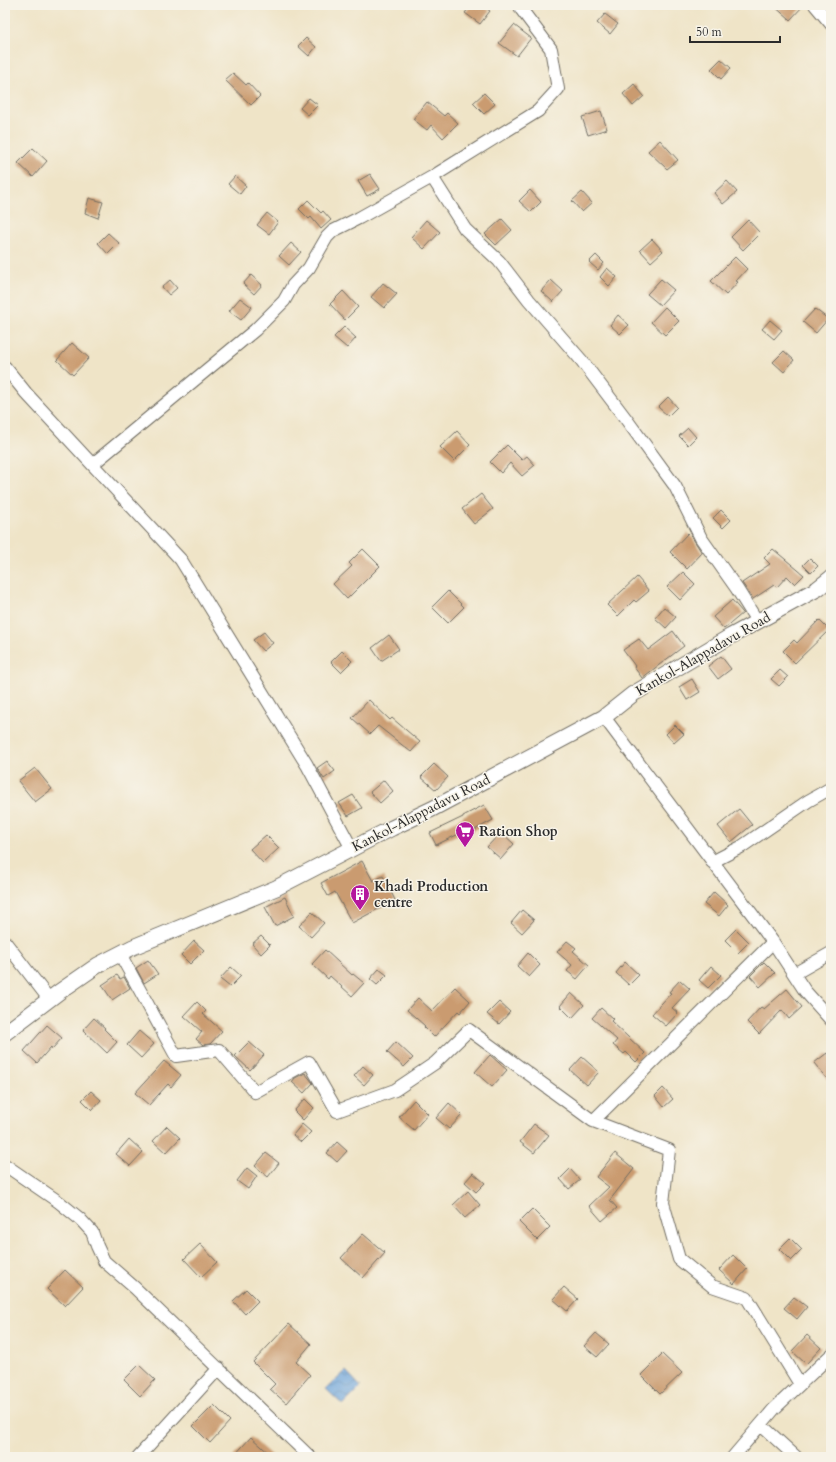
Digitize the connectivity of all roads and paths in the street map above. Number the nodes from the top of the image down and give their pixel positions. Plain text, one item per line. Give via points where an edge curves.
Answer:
1 (815, 5) edge
2 (521, 9) dead end
3 (831, 24) edge
4 (432, 177) junction
5 (5, 367) edge
6 (93, 464) junction
7 (831, 578) edge
8 (757, 621) junction
9 (604, 717) junction
10 (831, 788) edge
11 (352, 848) junction
12 (712, 862) junction
13 (5, 942) edge
14 (773, 942) junction
15 (831, 952) edge
16 (120, 954) junction
17 (794, 974) junction
18 (49, 999) junction
19 (831, 1020) edge
20 (5, 1033) edge
21 (593, 1121) junction
22 (5, 1165) edge
23 (831, 1355) edge
24 (219, 1368) junction
25 (800, 1384) junction
26 (761, 1425) junction
27 (138, 1457) edge
28 (310, 1457) edge
29 (733, 1457) edge
30 (796, 1457) edge

1 - 3 street
2 - 4 street via 551,49 558,89 538,111
4 - 6 street via 333,231 284,301 255,330
4 - 8 street via 465,229 499,261 626,418 675,486 701,538
5 - 6 street
6 - 11 street via 181,560 307,765
7 - 8 main road, Kankol-Alappadavu Road via 817,589
8 - 9 main road, Kankol-Alappadavu Road via 633,694
9 - 11 main road, Kankol-Alappadavu Road via 432,809
9 - 12 street
10 - 12 street via 741,847
11 - 16 main road, Kankol-Alappadavu Road via 276,888
12 - 14 street
13 - 18 street
14 - 17 street
14 - 21 street
15 - 17 street
16 - 18 main road, Kankol-Alappadavu Road via 98,965
16 - 21 street via 176,1056 219,1050 255,1092 309,1062 337,1111 395,1090 436,1063 469,1030
17 - 19 street via 805,991
18 - 20 main road, Kankol-Alappadavu Road
21 - 25 street via 669,1150 663,1203 679,1259 712,1286 747,1298
22 - 24 street via 80,1219 92,1232 104,1261
23 - 25 street
24 - 27 street
24 - 28 street
25 - 26 street
26 - 29 street
26 - 30 street

